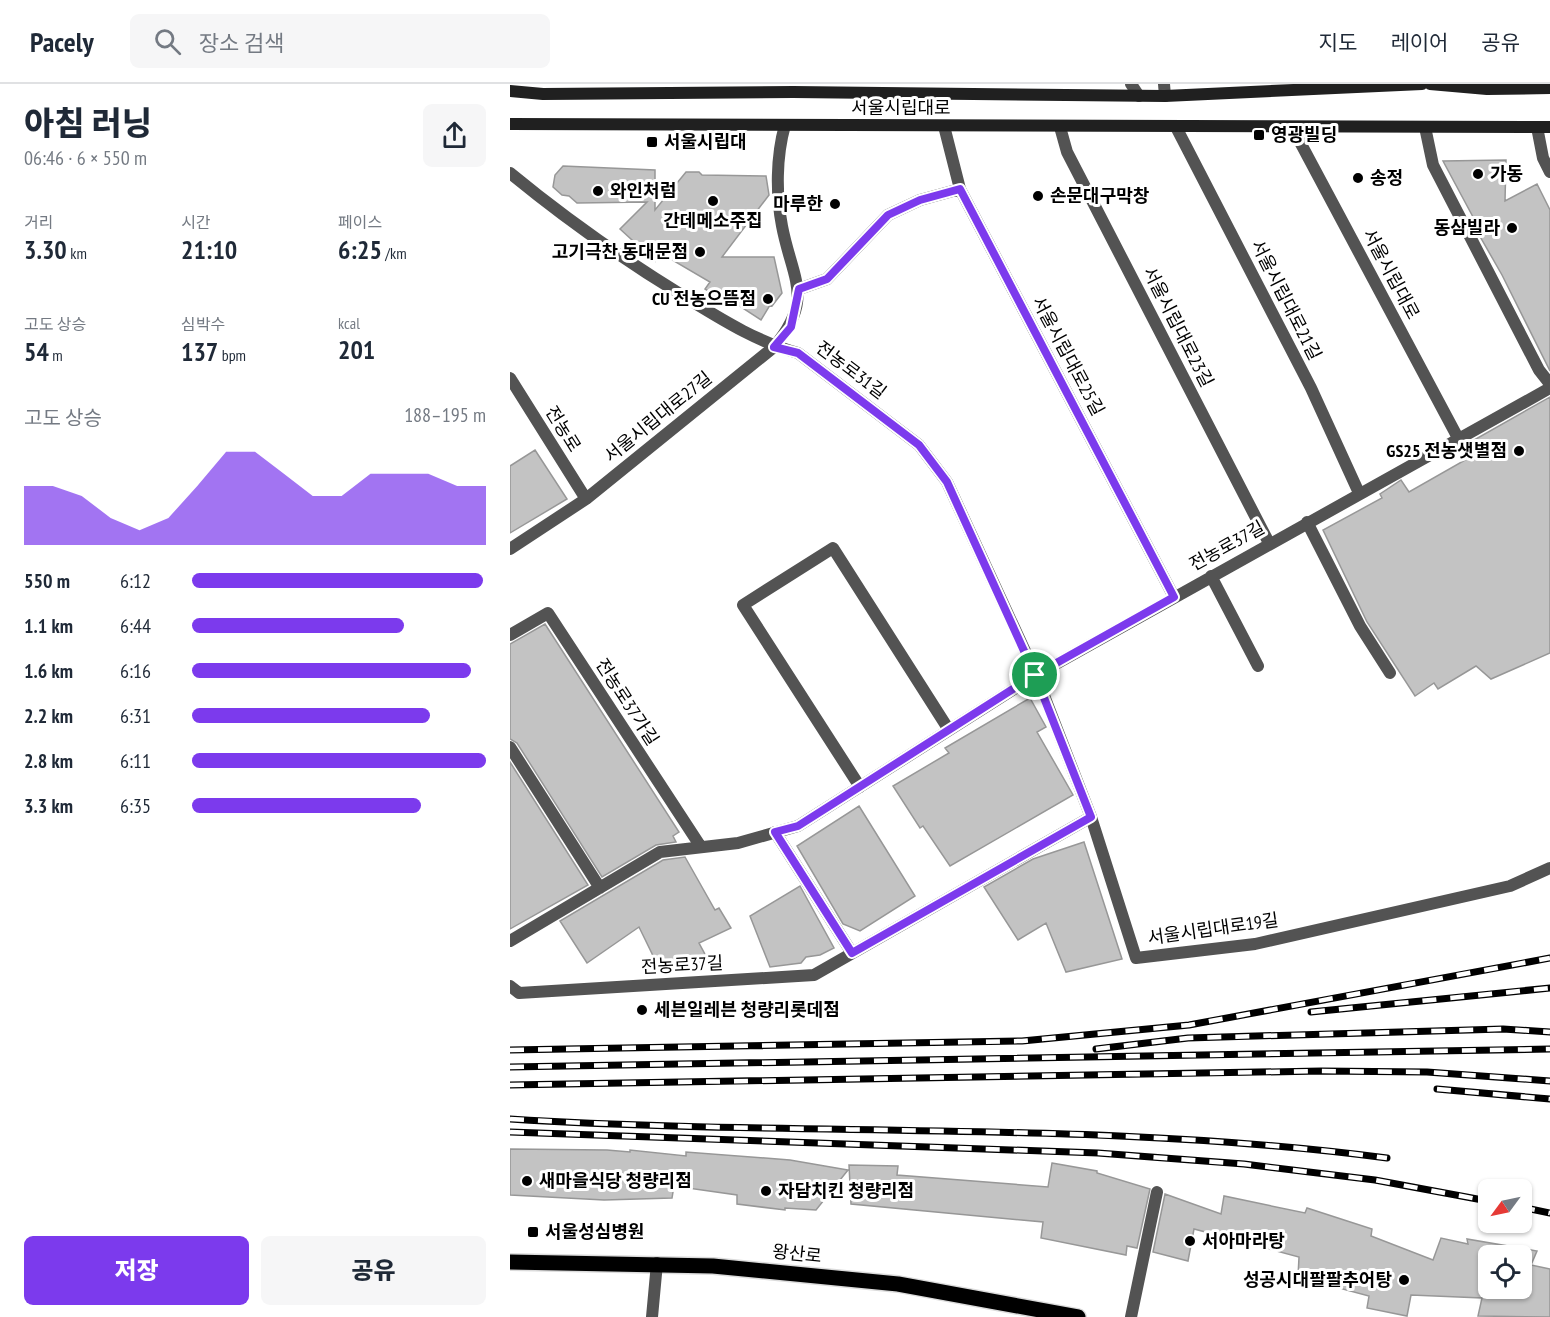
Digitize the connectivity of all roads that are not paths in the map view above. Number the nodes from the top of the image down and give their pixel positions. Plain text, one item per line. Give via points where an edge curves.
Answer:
1 (1131, 84) edge
2 (1422, 84) edge
3 (1430, 84) edge
4 (794, 88) edge
5 (1550, 88) edge
6 (1164, 90) edge
7 (510, 91) edge
8 (1138, 96) junction
9 (510, 124) edge
10 (784, 125) junction
11 (944, 126) junction
12 (1060, 127) junction
13 (1176, 127) junction
14 (1292, 127) junction
15 (1425, 127) junction
16 (1537, 127) junction
17 (1550, 127) edge
18 (1550, 172) edge
19 (510, 173) edge
20 (960, 189) junction
21 (799, 289) junction
22 (774, 347) junction
23 (510, 378) edge
24 (1550, 386) edge
25 (1458, 438) junction
26 (1359, 493) junction
27 (586, 499) junction
28 (1307, 522) junction
29 (1269, 543) junction
30 (510, 549) edge
31 (1211, 576) junction
32 (1174, 597) junction
33 (510, 635) edge
34 (1258, 666) dead end
35 (1390, 673) dead end
36 (1035, 675) junction
37 (949, 730) junction
38 (510, 747) edge
39 (860, 787) junction
40 (1091, 817) junction
41 (775, 832) junction
42 (701, 847) junction
43 (1550, 868) edge
44 (600, 888) junction
45 (510, 941) edge
46 (852, 953) junction
47 (510, 986) edge
48 (1157, 1192) dead end
49 (510, 1262) edge
50 (657, 1263) junction
51 (1052, 1314) edge
52 (652, 1317) edge
53 (1078, 1317) edge
54 (1131, 1317) edge

1 - 8 street
2 - 6 main road, 서울시립대로
3 - 5 main road via 1487,89
4 - 7 main road, 서울시립대로 via 543,94
4 - 8 main road, 서울시립대로
6 - 8 main road, 서울시립대로
9 - 10 main road, 서울시립대로
10 - 11 main road, 서울시립대로
10 - 21 street, 서울시립대로27길 via 777,152 782,225
11 - 12 main road, 서울시립대로
11 - 20 street, 서울시립대로25길
12 - 13 main road, 서울시립대로
12 - 29 street, 서울시립대로23길 via 1067,152
13 - 14 main road, 서울시립대로
13 - 26 street, 서울시립대로21길 via 1311,388
14 - 15 main road, 서울시립대로
14 - 25 street, 서울시립대로
15 - 16 main road, 서울시립대로
15 - 24 street via 1432,165
16 - 17 main road, 서울시립대로
16 - 18 street via 1542,158
19 - 22 street, 전농로31길 via 610,250 731,326
20 - 21 street via 920,200 888,215 827,279
20 - 32 street, 서울시립대로25길
21 - 22 street, 서울시립대로27길 via 791,327
22 - 27 street, 서울시립대로27길
22 - 36 street, 전농로31길 via 798,353 919,445 947,482
23 - 27 street, 전농로
24 - 25 street, 전농로37길
25 - 26 street, 전농로37길
26 - 28 street, 전농로37길
27 - 30 street, 서울시립대로27길
28 - 29 street, 전농로37길
28 - 35 street via 1359,626
29 - 31 street, 전농로37길
31 - 32 street, 전농로37길
31 - 34 street
32 - 36 street, 전농로37길
33 - 42 street, 전농로37가길 via 548,613
36 - 37 street, 전농로37길
36 - 40 street, 서울시립대로19길
37 - 39 street, 전농로37길
37 - 39 street via 833,548 743,605
38 - 44 street
39 - 41 street, 전농로37길 via 798,826
40 - 43 street, 서울시립대로19길 via 1136,958 1255,945 1510,886
40 - 46 street, 전농로37길
41 - 42 street, 전농로37길 via 738,843
41 - 46 street
42 - 44 street, 전농로37길 via 660,852
44 - 45 street, 전농로37길
46 - 47 street, 전농로37길 via 814,975 519,993
48 - 54 street
49 - 50 main road, 왕산로
50 - 51 main road, 왕산로 via 898,1284
50 - 52 street
51 - 53 main road, 왕산로

